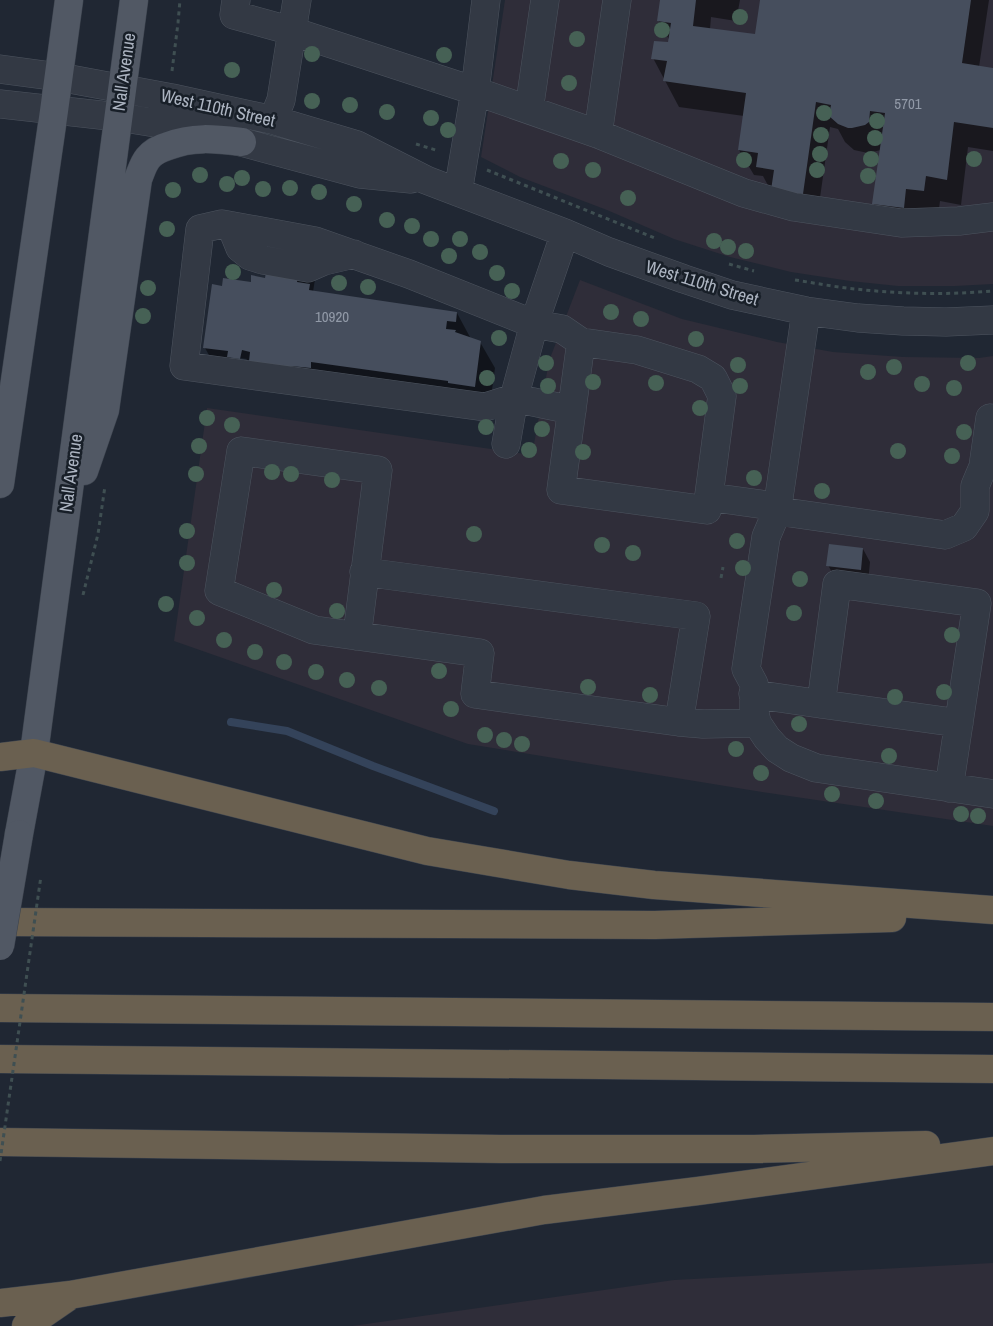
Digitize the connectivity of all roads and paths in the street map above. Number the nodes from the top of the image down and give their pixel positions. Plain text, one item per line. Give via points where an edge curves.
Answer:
1 (69, 0) edge
2 (134, 0) edge
3 (180, 0) edge
4 (236, 0) edge
5 (297, 0) edge
6 (486, 0) edge
7 (545, 0) edge
8 (617, 0) edge
9 (292, 31) junction
10 (0, 69) edge
11 (168, 75) dead end
12 (59, 77) junction
13 (122, 88) junction
14 (475, 91) junction
15 (0, 104) edge
16 (529, 110) junction
17 (54, 111) junction
18 (118, 117) junction
19 (273, 120) junction
20 (598, 134) junction
21 (242, 142) junction
22 (480, 167) dead end
23 (426, 180) junction
24 (458, 192) junction
25 (993, 217) edge
26 (565, 233) junction
27 (659, 240) dead end
28 (725, 263) dead end
29 (755, 271) dead end
30 (791, 279) dead end
31 (993, 291) edge
32 (806, 312) junction
33 (993, 320) edge
34 (534, 324) junction
35 (581, 342) junction
36 (514, 398) junction
37 (572, 410) junction
38 (990, 418) dead end
39 (506, 444) dead end
40 (0, 484) edge
41 (708, 504) junction
42 (777, 511) junction
43 (64, 529) junction
44 (723, 567) dead end
45 (364, 572) junction
46 (721, 578) dead end
47 (356, 636) junction
48 (753, 689) junction
49 (821, 704) junction
50 (679, 722) junction
51 (757, 723) junction
52 (959, 723) junction
53 (34, 754) junction
54 (0, 758) edge
55 (949, 788) junction
56 (993, 794) edge
57 (41, 876) dead end
58 (993, 910) edge
59 (993, 915) edge
60 (0, 922) edge
61 (0, 946) edge
62 (0, 1008) edge
63 (993, 1017) edge
64 (0, 1058) edge
65 (993, 1069) edge
66 (0, 1142) edge
67 (993, 1143) edge
68 (993, 1151) edge
69 (0, 1161) edge
70 (70, 1295) junction
71 (0, 1303) edge
72 (26, 1326) edge

1 - 12 main road
2 - 13 main road, Nall Avenue
3 - 11 path
4 - 9 street via 234,15
5 - 9 street
6 - 14 street
7 - 16 street
8 - 20 street
9 - 14 street
9 - 19 street via 281,100
10 - 12 street, West 110th Street
12 - 13 street, West 110th Street
12 - 17 main road
13 - 18 main road, Nall Avenue
13 - 19 street, West 110th Street
14 - 16 street
14 - 24 street
15 - 17 street, West 110th Street
16 - 20 street
17 - 18 street, West 110th Street
17 - 40 main road
18 - 21 street, West 110th Street via 193,129
18 - 43 main road, Nall Avenue
19 - 23 street, West 110th Street via 357,145
20 - 25 street via 744,193 794,207 900,223
21 - 23 street, West 110th Street via 360,174
21 - 43 main road via 193,139 178,142 149,156 142,167 104,410
22 - 27 path
23 - 24 street, West 110th Street
24 - 26 street, West 110th Street
26 - 32 street, West 110th Street via 684,279
26 - 34 street
28 - 29 path
30 - 31 path via 883,291
32 - 33 street, West 110th Street via 903,321
32 - 42 street
34 - 35 street via 562,329
34 - 36 street
34 - 36 street via 315,241 222,224 200,229 184,366 484,407
35 - 37 street
35 - 41 street via 637,350 698,369 713,378 722,396
36 - 37 street
36 - 39 street
37 - 41 street via 562,490
38 - 42 street via 982,467 975,486 975,511 964,527 945,534
41 - 42 street via 766,505
42 - 48 street via 784,536 764,673
43 - 53 main road, Nall Avenue
44 - 46 path
45 - 47 street
45 - 47 street via 378,470 240,450 219,592 314,630
45 - 50 street via 696,616
47 - 50 street via 480,653 475,694
48 - 49 street
48 - 51 street
49 - 52 street
49 - 52 street via 837,584 949,599 977,603
50 - 51 street
51 - 55 street via 777,749 816,768
52 - 55 street
53 - 54 highway
53 - 58 highway via 427,851 569,875 654,886
53 - 61 main road, Nall Avenue, bridge
55 - 56 street
57 - 69 path, bridge
59 - 60 highway via 655,925
62 - 63 highway
64 - 65 highway
66 - 67 highway via 754,1149
68 - 70 highway via 544,1210
70 - 71 highway
70 - 72 highway

